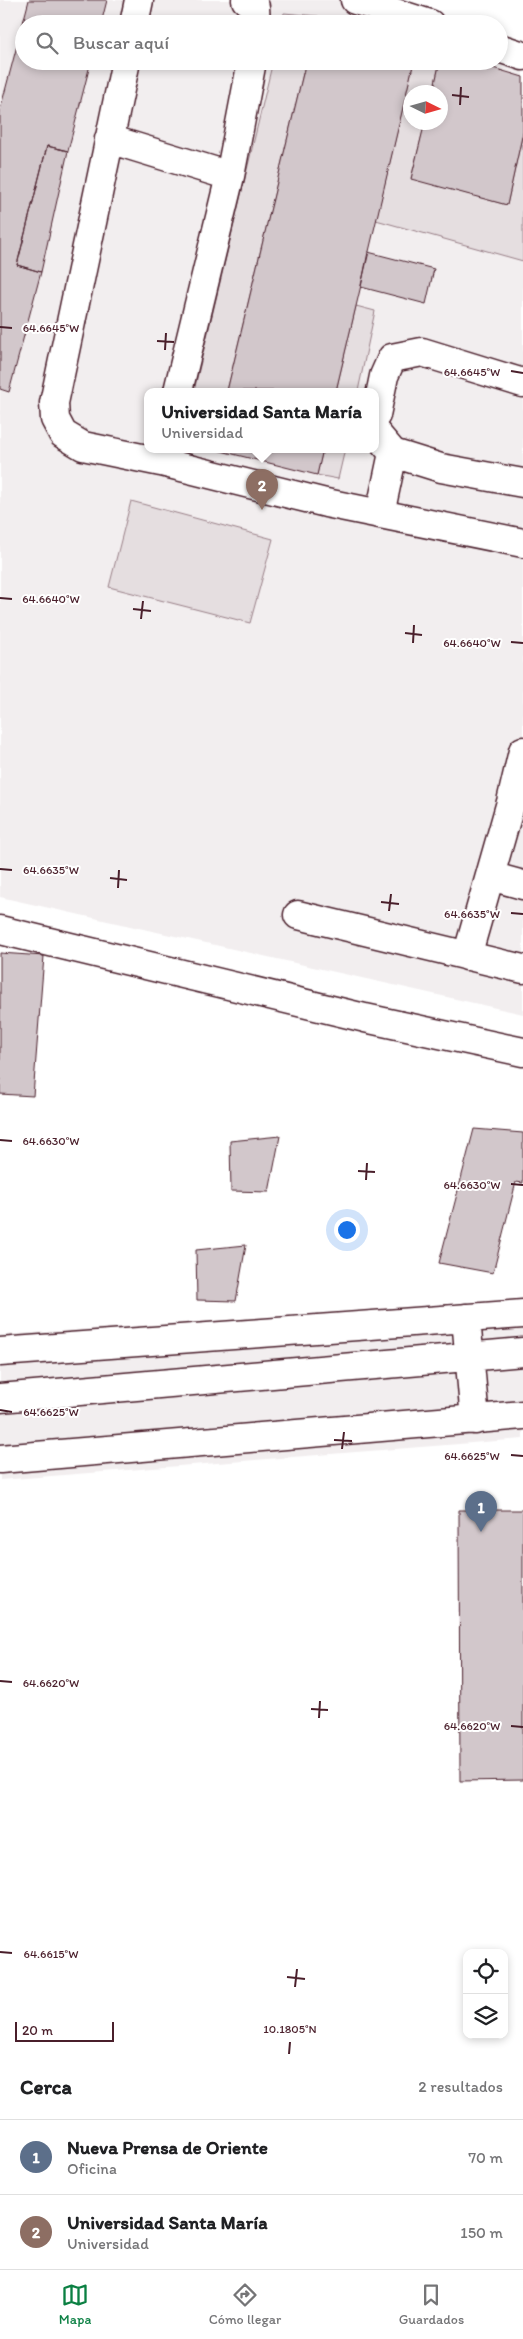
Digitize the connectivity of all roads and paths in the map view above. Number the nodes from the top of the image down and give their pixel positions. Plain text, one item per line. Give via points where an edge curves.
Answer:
1 (139, 0) edge
2 (355, 0) edge
3 (136, 15) edge
4 (402, 15) edge
5 (508, 51) edge
6 (523, 56) edge
7 (124, 70) edge
8 (250, 70) edge
9 (110, 139) junction
10 (230, 176) junction
11 (523, 383) edge
12 (179, 388) edge
13 (379, 400) edge
14 (384, 443) edge
15 (144, 453) edge
16 (145, 453) edge
17 (163, 455) edge
18 (523, 483) edge
19 (380, 514) junction
20 (523, 543) edge
21 (523, 751) edge
22 (517, 803) edge
23 (490, 876) junction
24 (523, 885) edge
25 (298, 915) dead end
26 (0, 930) edge
27 (467, 956) junction
28 (523, 969) edge
29 (523, 1052) edge
30 (523, 1314) edge
31 (466, 1318) junction
32 (0, 1352) edge
33 (523, 1352) edge
34 (469, 1357) junction
35 (0, 1398) edge
36 (523, 1415) edge
37 (475, 1420) junction
38 (0, 1459) edge

1 - 3 street
2 - 4 street
5 - 6 street
7 - 9 street
8 - 10 street
9 - 10 street
9 - 15 street via 54,402 55,419 63,434 83,446
10 - 12 street
11 - 13 street via 422,352 392,358
14 - 18 street via 440,468
14 - 19 street
16 - 17 street
17 - 19 street via 326,503
19 - 20 street
21 - 22 street
22 - 23 street
23 - 24 street
23 - 27 street
25 - 27 street
26 - 29 street via 364,1018
27 - 28 street
30 - 31 street
31 - 32 street
31 - 34 street
33 - 34 street
34 - 35 street
34 - 37 street
36 - 37 street
37 - 38 street

